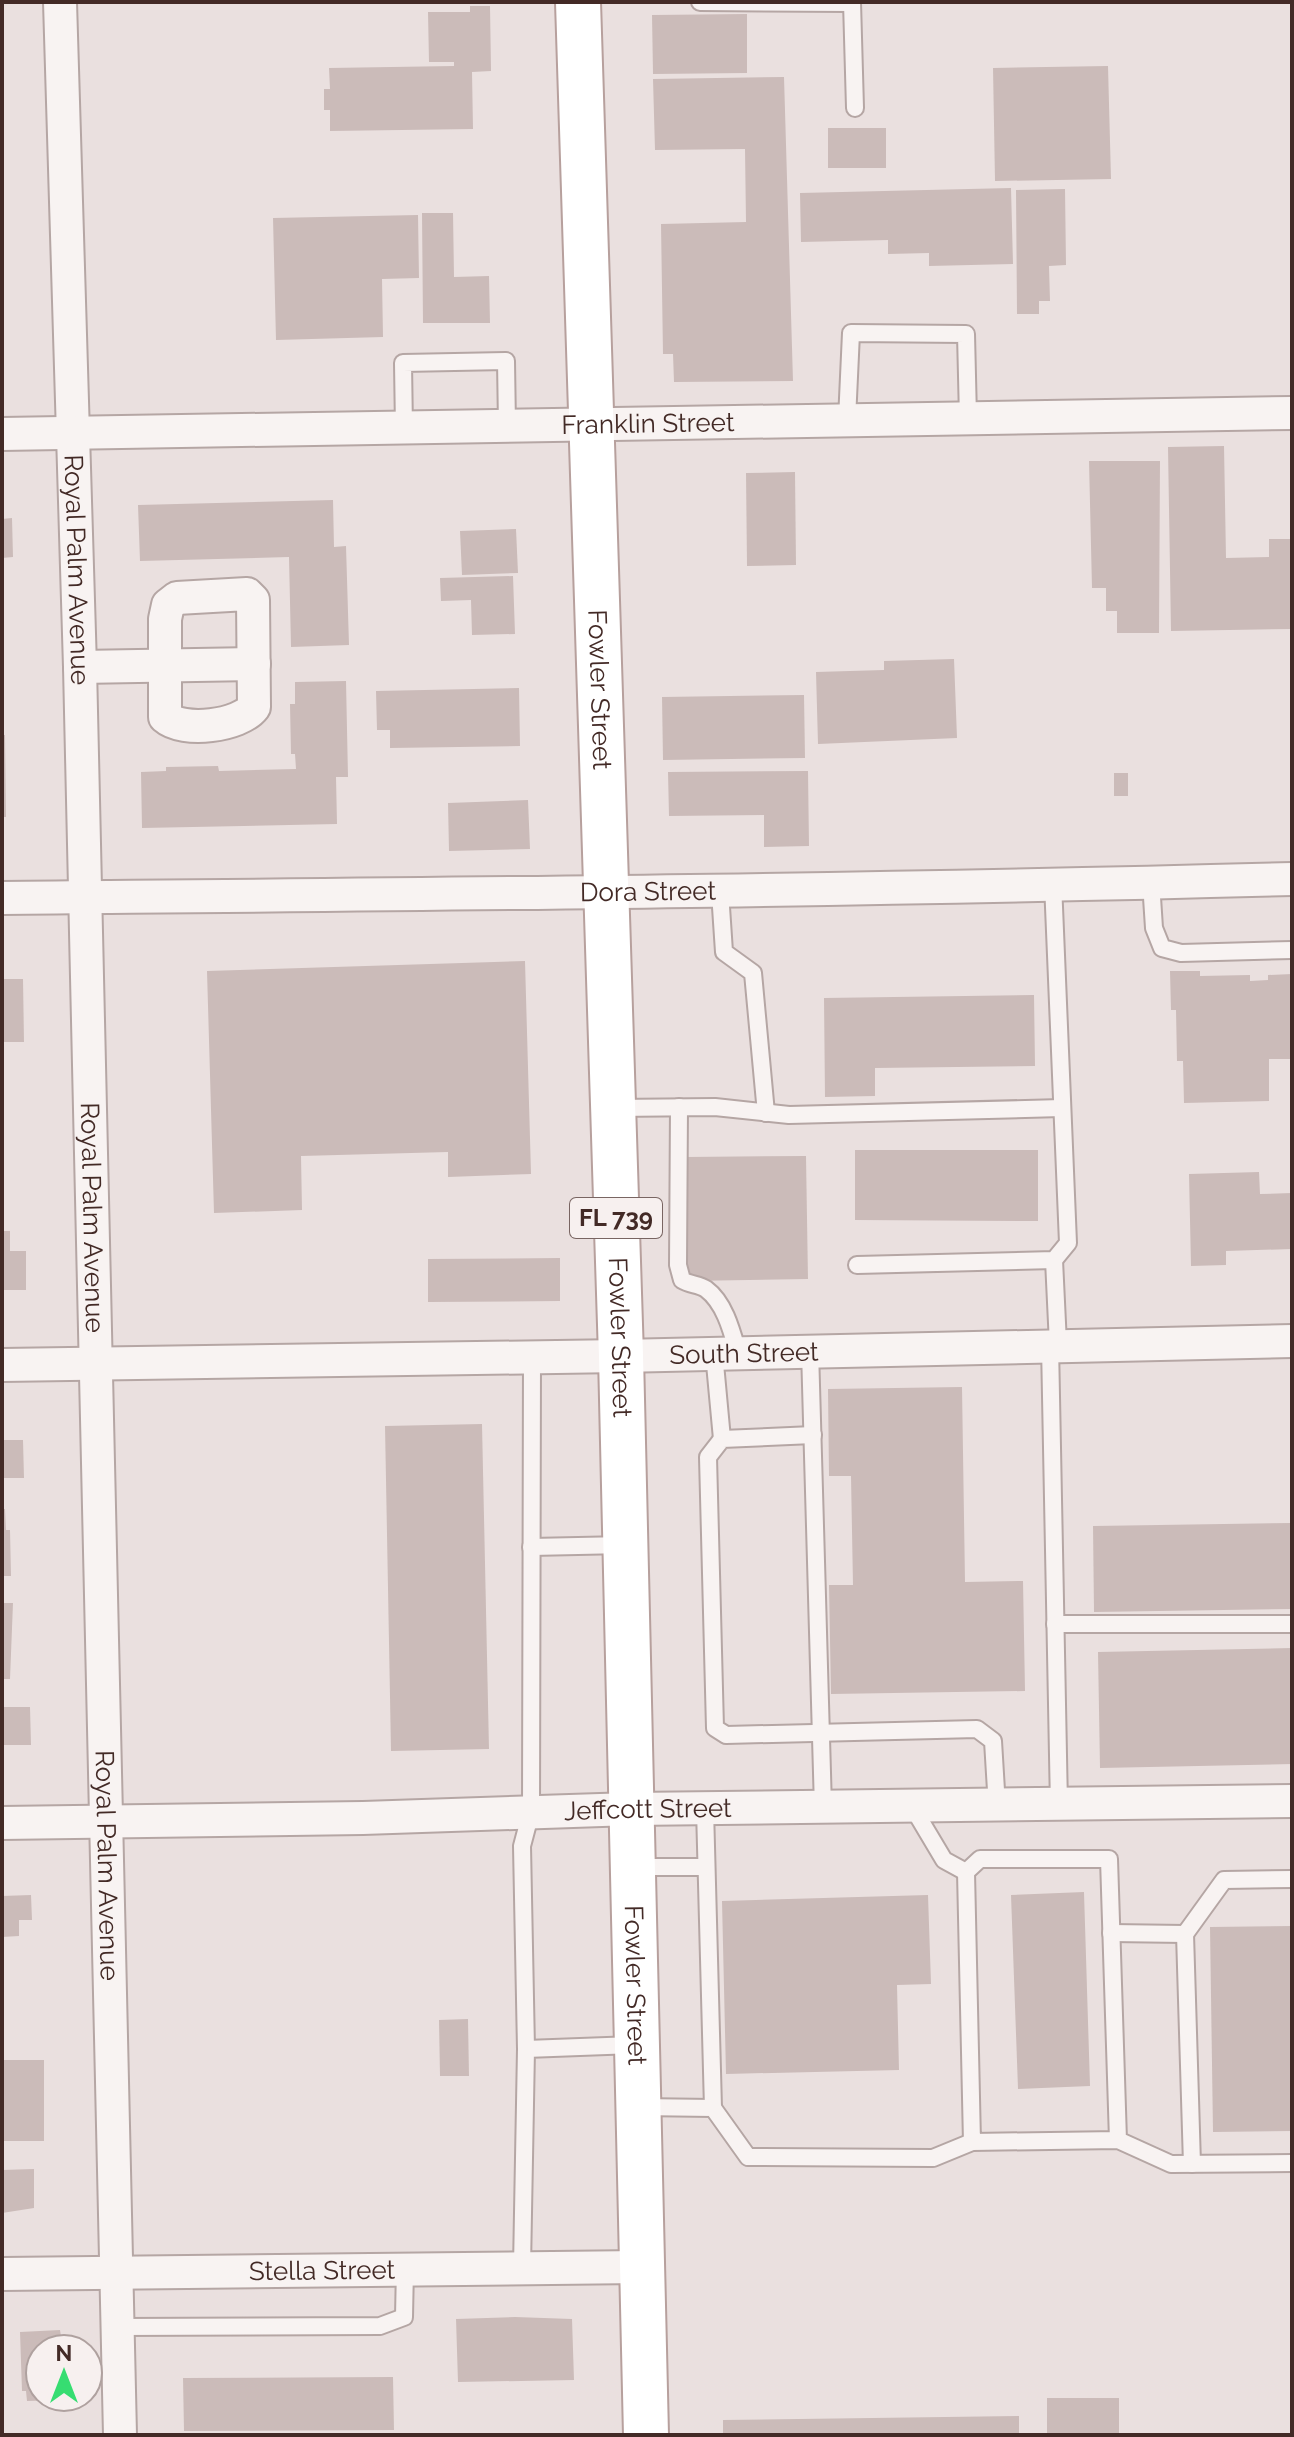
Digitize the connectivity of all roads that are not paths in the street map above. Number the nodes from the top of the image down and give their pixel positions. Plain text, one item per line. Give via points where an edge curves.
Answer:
1 (60, 2) edge
2 (578, 2) edge
3 (700, 2) edge
4 (852, 2) edge
5 (855, 108) dead end
6 (1292, 413) edge
7 (968, 418) junction
8 (847, 420) junction
9 (594, 424) junction
10 (507, 426) junction
11 (404, 429) junction
12 (73, 433) junction
13 (2, 434) edge
14 (254, 664) junction
15 (165, 665) junction
16 (80, 667) junction
17 (1292, 879) edge
18 (1151, 882) junction
19 (1053, 883) junction
20 (720, 892) junction
21 (604, 895) junction
22 (83, 897) junction
23 (2, 898) edge
24 (1292, 950) edge
25 (679, 1107) junction
26 (611, 1108) junction
27 (1062, 1108) junction
28 (766, 1113) junction
29 (1054, 1260) junction
30 (857, 1265) dead end
31 (1292, 1341) edge
32 (1054, 1344) junction
33 (810, 1350) junction
34 (726, 1353) junction
35 (621, 1356) junction
36 (532, 1357) junction
37 (94, 1364) junction
38 (2, 1365) edge
39 (813, 1435) junction
40 (722, 1439) junction
41 (625, 1545) junction
42 (531, 1547) junction
43 (1055, 1624) junction
44 (1292, 1624) edge
45 (821, 1733) junction
46 (1292, 1801) edge
47 (1059, 1806) junction
48 (997, 1807) junction
49 (823, 1808) junction
50 (913, 1808) junction
51 (631, 1809) junction
52 (705, 1809) junction
53 (531, 1812) junction
54 (106, 1822) junction
55 (2, 1823) edge
56 (632, 1867) junction
57 (706, 1867) junction
58 (966, 1872) junction
59 (1292, 1879) edge
60 (1111, 1933) junction
61 (1185, 1934) junction
62 (636, 2045) junction
63 (526, 2049) junction
64 (637, 2107) junction
65 (713, 2108) junction
66 (1118, 2140) junction
67 (972, 2142) junction
68 (1292, 2163) edge
69 (1192, 2164) junction
70 (405, 2267) junction
71 (522, 2267) junction
72 (641, 2267) junction
73 (117, 2272) junction
74 (2, 2274) edge
75 (118, 2327) junction
76 (120, 2435) edge
77 (646, 2435) edge

1 - 12 street, Royal Palm Avenue
2 - 9 main road, Fowler Street / FL 739
3 - 4 lane
4 - 5 lane
6 - 7 street, Franklin Street
7 - 8 street, Franklin Street
7 - 8 lane via 966,334 851,333
8 - 9 street, Franklin Street
9 - 10 street, Franklin Street
9 - 21 main road, Fowler Street / FL 739
10 - 11 street, Franklin Street
10 - 11 lane via 506,361 403,363
11 - 12 street, Franklin Street
12 - 13 street, Franklin Street
12 - 16 street, Royal Palm Avenue
14 - 15 street
14 - 15 street via 254,707 248,716 236,723 181,725 165,717
14 - 15 street via 253,600 247,594 177,598 168,605
15 - 16 street
16 - 22 street, Royal Palm Avenue
17 - 18 street, Dora Street
18 - 19 street, Dora Street
18 - 24 lane via 1154,928 1162,948 1181,953
19 - 20 street, Dora Street
19 - 27 lane
20 - 21 street, Dora Street
20 - 28 lane via 724,952 753,973
21 - 22 street, Dora Street
21 - 26 main road, Fowler Street / FL 739
22 - 23 street, Dora Street
22 - 37 street, Royal Palm Avenue
25 - 26 lane
25 - 28 lane
25 - 34 lane via 678,1265 682,1280 704,1286 731,1327
26 - 35 main road, Fowler Street / FL 739
27 - 28 lane
27 - 29 lane via 1068,1243
29 - 30 lane
29 - 32 lane
31 - 32 street, South Street
32 - 33 street, South Street
32 - 43 lane
33 - 34 street, South Street
33 - 39 lane
34 - 35 street, South Street
34 - 40 lane
35 - 36 street, South Street
35 - 41 main road, Fowler Street / FL 739
36 - 37 street, South Street
36 - 42 lane
37 - 38 street, South Street
37 - 54 street, Royal Palm Avenue
39 - 40 lane
39 - 45 lane
40 - 45 lane via 708,1457 715,1728 726,1735
41 - 42 lane
41 - 51 main road, Fowler Street / FL 739
42 - 53 lane
43 - 44 lane
43 - 47 lane
45 - 48 lane via 977,1729 993,1741
45 - 49 lane
46 - 47 street, Jeffcott Street
47 - 48 street, Jeffcott Street
48 - 50 street, Jeffcott Street
49 - 50 street, Jeffcott Street
49 - 52 street, Jeffcott Street
50 - 58 lane via 944,1860
51 - 52 street, Jeffcott Street
51 - 53 street, Jeffcott Street
51 - 56 main road, Fowler Street / FL 739
52 - 57 lane
53 - 54 street, Jeffcott Street
53 - 63 lane via 522,1846
54 - 55 street, Jeffcott Street
54 - 73 street, Royal Palm Avenue
56 - 57 lane
56 - 62 main road, Fowler Street / FL 739
57 - 65 lane
58 - 60 lane via 980,1859 1109,1859
58 - 67 lane
59 - 61 lane via 1224,1880
60 - 61 lane
60 - 66 lane
61 - 69 lane
62 - 63 lane
62 - 64 main road, Fowler Street / FL 739
63 - 71 lane
64 - 65 lane
64 - 72 main road, Fowler Street / FL 739
65 - 67 lane via 748,2157 933,2158
66 - 67 lane
66 - 69 lane via 1171,2164
68 - 69 lane
70 - 71 street, Stella Street
70 - 73 street, Stella Street
70 - 75 lane via 404,2317 380,2326
71 - 72 street, Stella Street
72 - 77 main road, Fowler Street / FL 739
73 - 74 street, Stella Street
73 - 75 street, Royal Palm Avenue
75 - 76 street, Royal Palm Avenue

